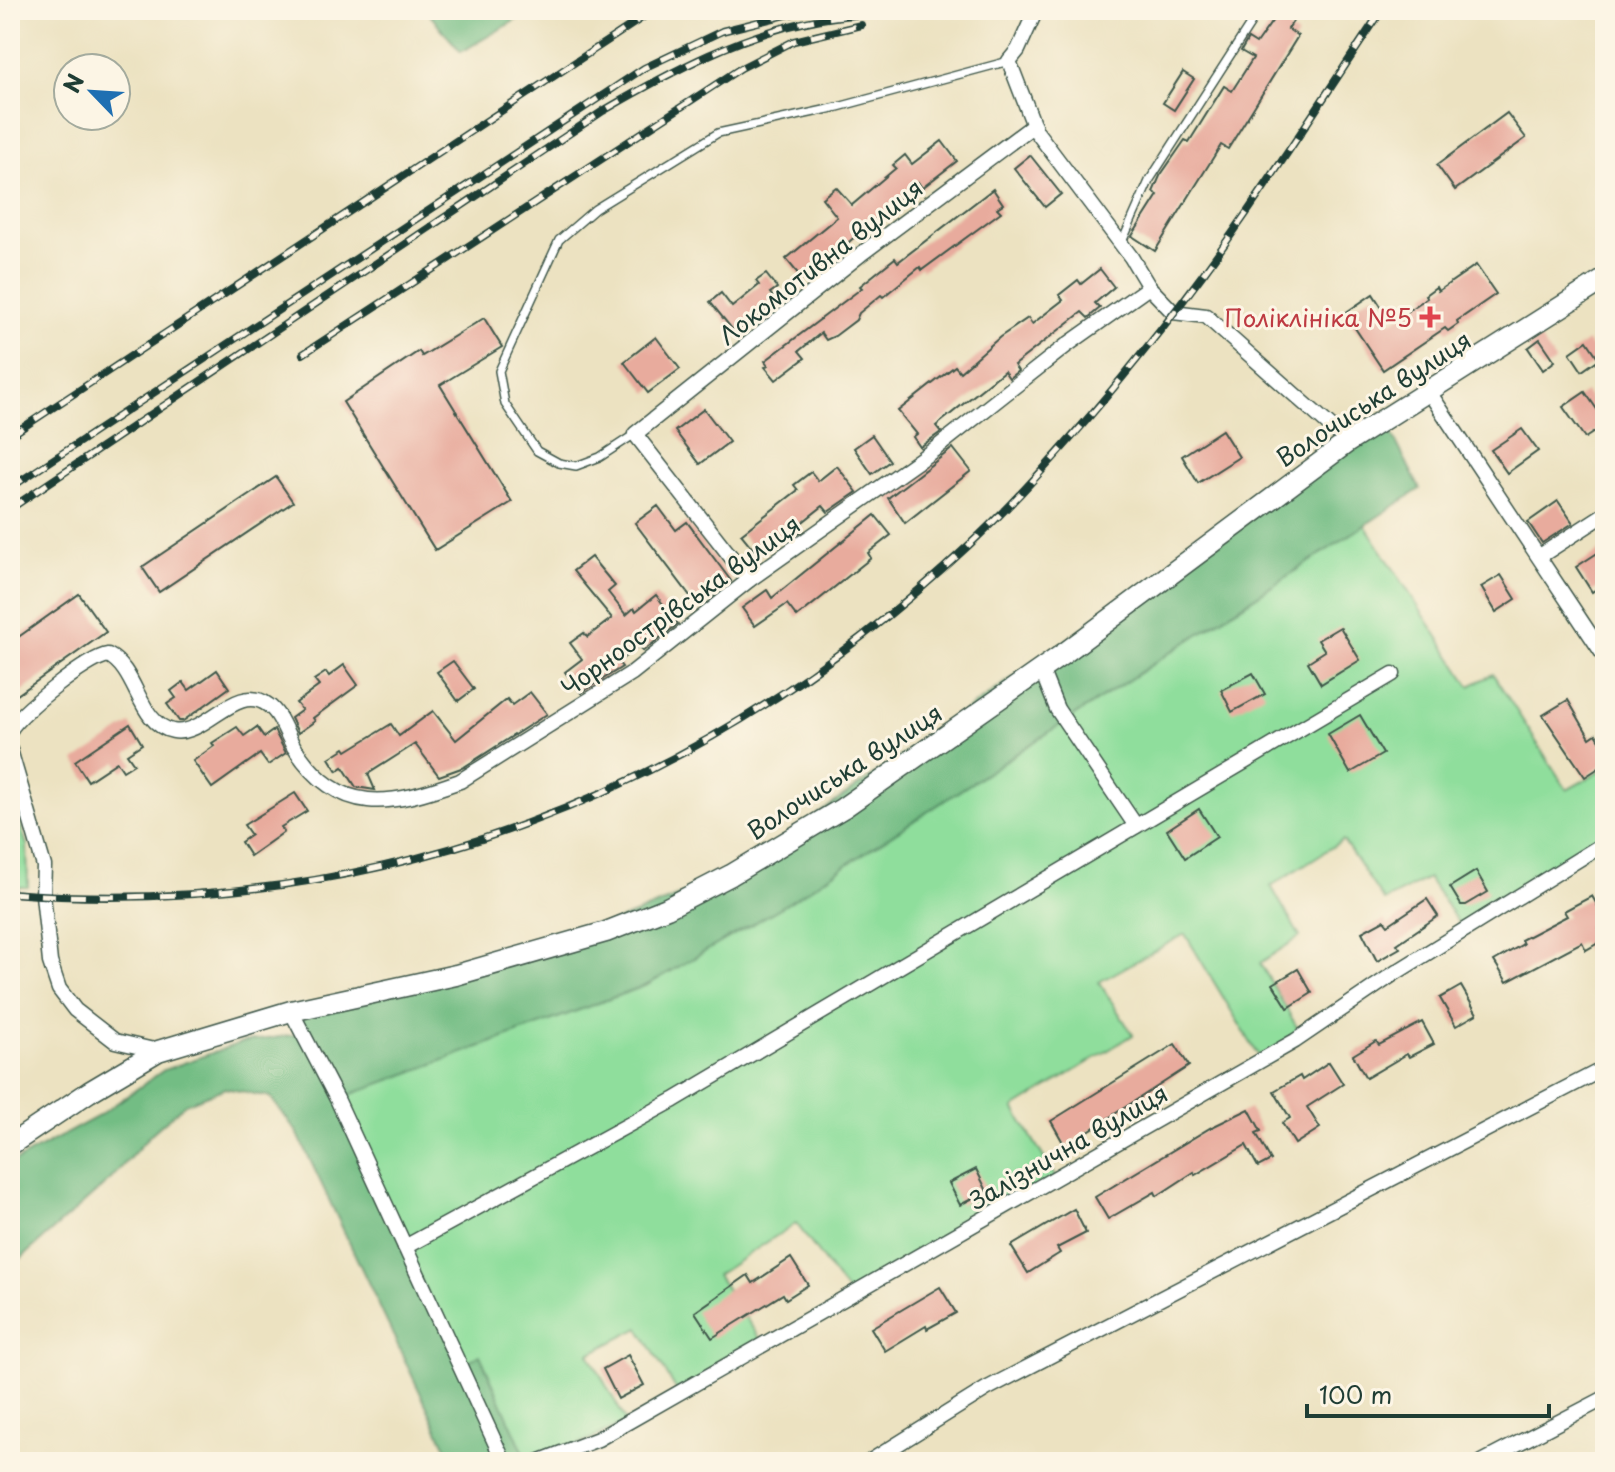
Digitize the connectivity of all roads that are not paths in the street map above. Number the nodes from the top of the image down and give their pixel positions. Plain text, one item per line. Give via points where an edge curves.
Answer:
1 (1036, 10) edge
2 (1251, 23) dead end
3 (1009, 61) junction
4 (1034, 125) junction
5 (1121, 245) junction
6 (1605, 279) edge
7 (1149, 287) junction
8 (1429, 392) junction
9 (635, 434) junction
10 (1348, 442) junction
11 (1605, 514) edge
12 (1540, 556) junction
13 (749, 580) junction
14 (1605, 657) edge
15 (1041, 669) junction
16 (1393, 674) dead end
17 (10, 730) edge
18 (10, 750) edge
19 (1136, 826) junction
20 (1605, 843) edge
21 (291, 1011) junction
22 (158, 1051) junction
23 (1605, 1068) edge
24 (10, 1145) edge
25 (405, 1247) junction
26 (1605, 1398) edge
27 (504, 1462) edge
28 (538, 1462) edge
29 (869, 1462) edge
30 (1482, 1462) edge

1 - 3 street
2 - 5 lane via 1149,181
3 - 4 street
3 - 9 lane via 718,133 595,209 559,240 499,371 505,404 537,451 559,463 576,466 600,457
4 - 5 street
4 - 9 street, Локомотивна вулиця
5 - 7 street
6 - 8 main road, Волочиська вулиця
7 - 10 street via 1173,312 1206,316
7 - 13 street, Чорноострівська вулиця via 935,449
8 - 10 main road, Волочиська вулиця
8 - 12 street
9 - 13 street
10 - 15 main road, Волочиська вулиця
11 - 12 street
12 - 14 street
13 - 17 street, Чорноострівська вулиця via 584,705 460,781 402,798 377,802 326,785 295,748 276,714 267,704 249,698 190,729 160,726 119,661 108,655 81,667
15 - 19 street via 1057,709
15 - 21 main road, Волочиська вулиця via 843,808 667,908 606,932 470,971
16 - 19 street
18 - 22 street via 44,866 50,962 59,989 75,1010 115,1041
19 - 25 street via 674,1100
20 - 28 street, Залізнична вулиця via 1261,1060 598,1439
21 - 22 main road, Волочиська вулиця
21 - 25 street
22 - 24 main road, Волочиська вулиця
23 - 29 street via 986,1389
25 - 27 street
26 - 30 street

